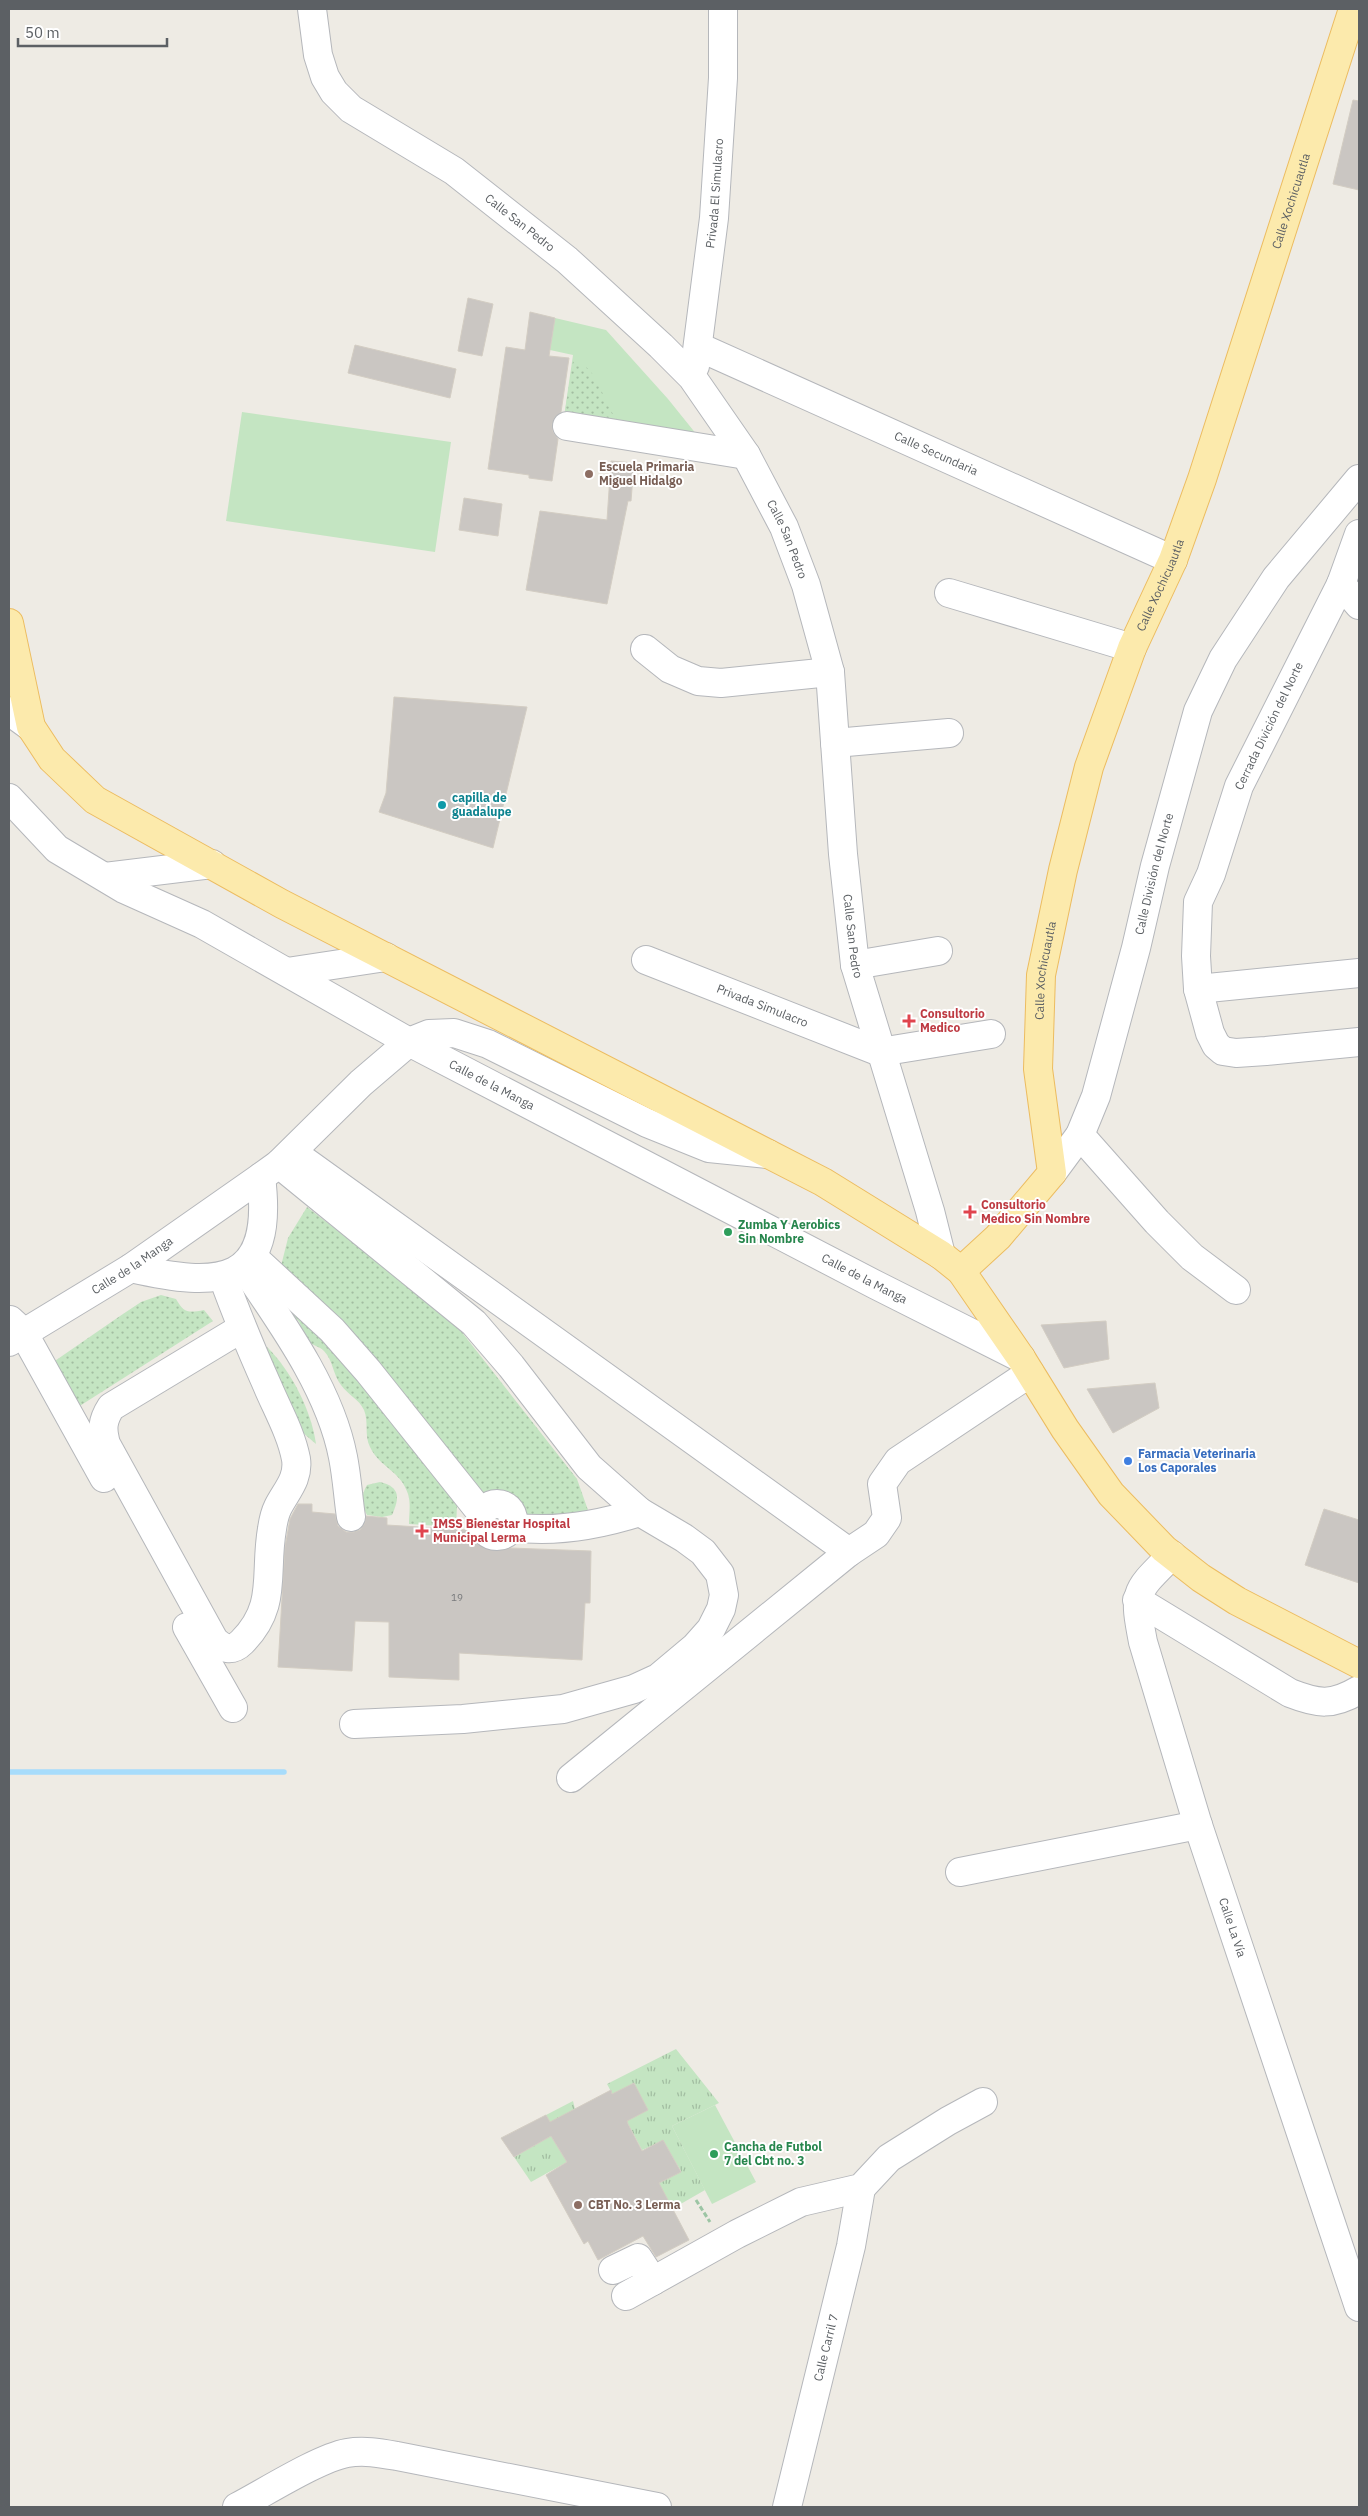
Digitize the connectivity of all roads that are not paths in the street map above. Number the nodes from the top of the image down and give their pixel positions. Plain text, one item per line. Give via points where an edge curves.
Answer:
1 (312, 9) edge
2 (723, 9) edge
3 (1353, 9) edge
4 (699, 347) junction
5 (692, 377) junction
6 (567, 426) dead end
7 (746, 455) junction
8 (1359, 479) edge
9 (1359, 534) edge
10 (1173, 560) junction
11 (1341, 584) junction
12 (949, 593) dead end
13 (1359, 605) edge
14 (9, 623) edge
15 (1132, 648) junction
16 (645, 649) dead end
17 (830, 672) junction
18 (9, 711) edge
19 (31, 727) junction
20 (949, 733) dead end
21 (835, 743) junction
22 (9, 798) edge
23 (212, 864) junction
24 (105, 877) junction
25 (938, 951) dead end
26 (386, 957) junction
27 (646, 960) dead end
28 (855, 965) junction
29 (287, 972) junction
30 (1359, 973) edge
31 (1198, 989) junction
32 (991, 1034) dead end
33 (409, 1042) junction
34 (1359, 1042) edge
35 (880, 1052) junction
36 (1080, 1135) junction
37 (768, 1154) junction
38 (277, 1164) junction
39 (1052, 1173) junction
40 (951, 1263) junction
41 (240, 1266) junction
42 (131, 1268) junction
43 (1236, 1290) dead end
44 (242, 1328) junction
45 (14, 1331) edge
46 (1025, 1365) junction
47 (640, 1512) junction
48 (350, 1517) dead end
49 (849, 1552) junction
50 (1172, 1555) junction
51 (1137, 1600) junction
52 (1359, 1664) edge
53 (1359, 1690) edge
54 (232, 1708) dead end
55 (354, 1724) dead end
56 (571, 1778) dead end
57 (1198, 1825) junction
58 (960, 1872) dead end
59 (983, 2102) dead end
60 (862, 2188) junction
61 (796, 2205) junction
62 (724, 2220) dead end
63 (613, 2270) dead end
64 (653, 2281) junction
65 (626, 2296) dead end
66 (1359, 2306) edge
67 (237, 2507) edge
68 (657, 2507) edge
69 (788, 2507) edge

1 - 5 street, Calle San Pedro via 318,55 325,77 351,109 454,171 567,260
2 - 4 street, Privada El Simulacro via 723,78 714,218
3 - 10 main road, Calle Xochicuautla
4 - 5 street, Privada El Simulacro
4 - 10 street, Calle Secundaria
5 - 7 street, Calle San Pedro
6 - 7 street
7 - 17 street, Calle San Pedro via 784,527 806,586
8 - 36 street, Calle División del Norte via 1276,578 1223,659 1198,711 1096,1096
9 - 11 street, Cerrada Divición del Norte
10 - 15 main road, Calle Xochicuautla
11 - 13 street
11 - 31 street, Cerrada Divición del Norte via 1238,786 1211,874 1198,902
12 - 15 street
14 - 19 main road
15 - 39 main road, Calle Xochicuautla via 1089,766 1040,976 1038,1069
16 - 17 street via 670,669 698,681 721,682
17 - 21 street, Calle San Pedro
18 - 19 street
19 - 23 main road via 52,759 95,800
20 - 21 street
21 - 28 street, Calle San Pedro
22 - 24 street via 57,849
23 - 24 street
23 - 26 main road
24 - 29 street via 202,924
25 - 28 street
26 - 29 street
26 - 37 main road
27 - 35 street, Privada Simulacro
28 - 35 street, Calle San Pedro
29 - 33 street
30 - 31 street
31 - 34 street, Cerrada Divición del Norte via 1210,1033 1216,1045 1223,1050 1266,1051
32 - 35 street
33 - 37 street via 429,1034 454,1034 488,1044 647,1123 709,1148
33 - 38 street, Calle de la Manga
33 - 46 street, Calle de la Manga
35 - 40 street, Calle San Pedro via 927,1201
36 - 39 street, Calle División del Norte
36 - 43 street via 1192,1257
37 - 40 main road via 823,1182
38 - 41 street via 264,1202 264,1223
38 - 42 street, Calle de la Manga
38 - 47 street via 474,1323 589,1467
38 - 49 street
39 - 40 main road, Calle División del Norte via 998,1237
40 - 46 main road
41 - 42 street via 174,1278
41 - 44 street
41 - 47 street via 338,1337 482,1514 486,1508 500,1504 511,1513 512,1527 544,1529 591,1524
41 - 48 street via 292,1340 327,1408 343,1456
42 - 45 street, Calle de la Manga
44 - 44 street via 111,1407 104,1418 102,1430 106,1444 221,1648 238,1646 256,1628 263,1615 272,1528 277,1508 295,1477 296,1469 287,1431
45 - 54 street
46 - 49 street via 898,1461 882,1484 887,1518 876,1534
46 - 50 main road via 1111,1494
47 - 55 street via 703,1552 720,1574 724,1595 711,1630 658,1678 634,1689 563,1709 463,1719
49 - 56 street
50 - 51 street via 1140,1589
50 - 52 main road via 1237,1601
51 - 53 street via 1290,1693 1314,1703 1331,1703
51 - 57 street, Calle La Vía via 1143,1642
57 - 58 street
57 - 66 street, Calle La Vía
59 - 60 street via 889,2158
60 - 61 street
60 - 69 street, Calle Carril 7
61 - 62 street via 783,2190
61 - 64 street
63 - 64 street via 638,2258
64 - 65 street
67 - 68 street via 328,2459 364,2451

